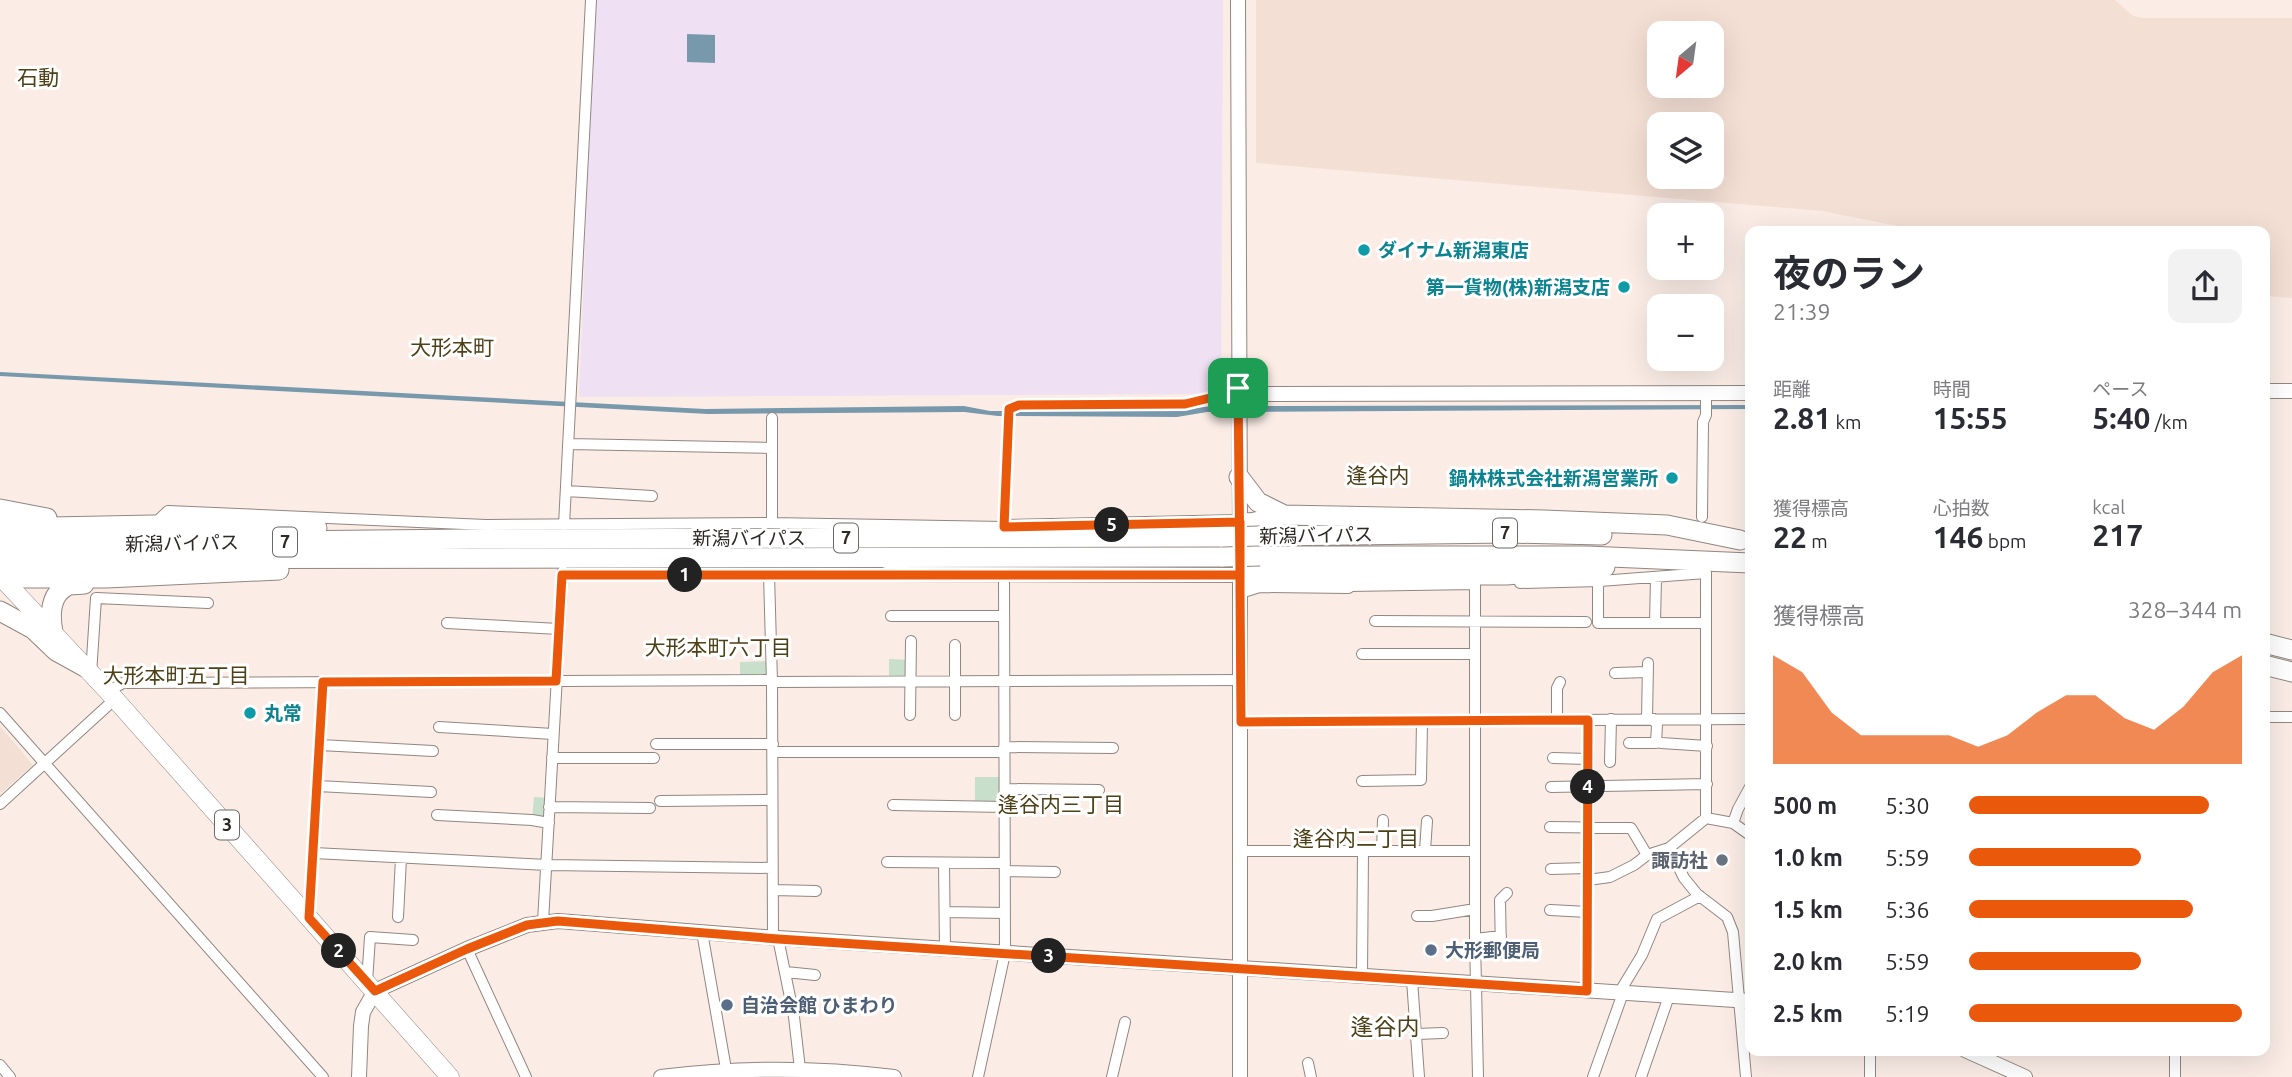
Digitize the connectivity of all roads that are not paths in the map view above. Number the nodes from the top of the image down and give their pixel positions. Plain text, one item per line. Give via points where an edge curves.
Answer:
1 (591, 0) edge
2 (1238, 0) edge
3 (1239, 391) junction
4 (2270, 391) edge
5 (2292, 391) edge
6 (1706, 393) junction
7 (1745, 393) edge
8 (772, 418) dead end
9 (568, 444) junction
10 (772, 448) junction
11 (1240, 477) junction
12 (566, 491) junction
13 (652, 496) dead end
14 (0, 509) edge
15 (1284, 515) junction
16 (1702, 517) dead end
17 (1240, 522) junction
18 (772, 523) junction
19 (92, 525) junction
20 (153, 525) junction
21 (564, 525) junction
22 (1004, 527) junction
23 (0, 528) edge
24 (469, 539) junction
25 (1745, 540) edge
26 (0, 544) edge
27 (101, 551) junction
28 (458, 559) junction
29 (1708, 560) junction
30 (1745, 563) edge
31 (0, 573) edge
32 (886, 574) joint
33 (1003, 574) junction
34 (769, 575) junction
35 (183, 576) junction
36 (1656, 577) junction
37 (1598, 580) junction
38 (1240, 583) junction
39 (1475, 584) junction
40 (1348, 586) joint
41 (208, 603) dead end
42 (0, 611) edge
43 (891, 616) dead end
44 (1004, 616) junction
45 (1375, 621) dead end
46 (1475, 622) junction
47 (1587, 622) dead end
48 (447, 623) dead end
49 (1656, 623) junction
50 (1706, 623) junction
51 (559, 629) junction
52 (53, 632) junction
53 (911, 641) dead end
54 (2270, 644) edge
55 (956, 645) dead end
56 (2292, 650) edge
57 (1362, 654) dead end
58 (1474, 654) junction
59 (2270, 666) edge
60 (88, 671) junction
61 (2292, 672) edge
62 (1615, 673) dead end
63 (1241, 680) junction
64 (556, 681) junction
65 (772, 681) junction
66 (323, 682) junction
67 (911, 682) junction
68 (956, 682) junction
69 (1004, 682) junction
70 (1560, 682) dead end
71 (111, 695) junction
72 (0, 713) edge
73 (910, 715) dead end
74 (955, 715) dead end
75 (2270, 717) edge
76 (2292, 717) edge
77 (1611, 719) junction
78 (1650, 719) junction
79 (1745, 719) edge
80 (1474, 720) junction
81 (1557, 720) junction
82 (1588, 720) junction
83 (1707, 720) junction
84 (1422, 721) junction
85 (1241, 722) junction
86 (439, 727) dead end
87 (553, 734) junction
88 (1629, 743) dead end
89 (656, 744) dead end
90 (1661, 744) dead end
91 (320, 745) junction
92 (1707, 746) junction
93 (773, 748) junction
94 (1113, 748) dead end
95 (1004, 749) junction
96 (433, 751) dead end
97 (552, 758) junction
98 (654, 758) dead end
99 (1553, 758) dead end
100 (1588, 759) junction
101 (1610, 762) dead end
102 (44, 763) junction
103 (1362, 781) dead end
104 (1707, 784) junction
105 (318, 786) junction
106 (1588, 786) junction
107 (1552, 787) dead end
108 (1005, 789) junction
109 (1099, 790) dead end
110 (431, 792) dead end
111 (1745, 796) edge
112 (772, 800) junction
113 (660, 801) dead end
114 (0, 804) edge
115 (893, 805) dead end
116 (549, 807) junction
117 (1005, 807) junction
118 (650, 808) dead end
119 (437, 815) dead end
120 (1706, 818) junction
121 (1383, 820) dead end
122 (1427, 821) dead end
123 (549, 823) junction
124 (1733, 823) junction
125 (1550, 827) dead end
126 (1588, 827) junction
127 (1745, 831) edge
128 (1668, 848) junction
129 (1241, 851) junction
130 (1363, 851) junction
131 (1382, 851) junction
132 (1425, 851) junction
133 (1475, 851) junction
134 (314, 853) junction
135 (1647, 855) junction
136 (401, 858) junction
137 (887, 862) dead end
138 (944, 863) junction
139 (547, 865) junction
140 (1005, 867) junction
141 (772, 868) junction
142 (1588, 868) junction
143 (1551, 869) dead end
144 (1055, 872) dead end
145 (1588, 880) junction
146 (773, 890) junction
147 (816, 891) dead end
148 (1507, 893) dead end
149 (1700, 896) junction
150 (1475, 909) junction
151 (1550, 910) dead end
152 (945, 912) junction
153 (1588, 912) junction
154 (1005, 913) junction
155 (398, 916) dead end
156 (1417, 916) dead end
157 (309, 918) junction
158 (543, 922) junction
159 (702, 932) junction
160 (1501, 936) junction
161 (776, 938) junction
162 (1475, 939) junction
163 (413, 940) dead end
164 (467, 949) junction
165 (945, 949) junction
166 (1005, 953) junction
167 (1501, 953) dead end
168 (1241, 968) junction
169 (786, 972) junction
170 (815, 975) dead end
171 (1362, 976) junction
172 (1412, 979) junction
173 (1476, 983) junction
174 (371, 986) junction
175 (1587, 991) junction
176 (1621, 993) junction
177 (1669, 996) junction
178 (1745, 1000) edge
179 (1125, 1022) dead end
180 (1443, 1033) dead end
181 (1416, 1034) junction
182 (1746, 1056) edge
183 (1870, 1056) edge
184 (1978, 1056) edge
185 (2175, 1056) edge
186 (1308, 1063) dead end
187 (0, 1065) edge
188 (726, 1069) junction
189 (800, 1069) junction
190 (778, 1073) edge
191 (10, 1077) edge
192 (323, 1077) edge
193 (359, 1077) edge
194 (450, 1077) edge
195 (526, 1077) edge
196 (661, 1077) edge
197 (894, 1077) edge
198 (978, 1077) edge
199 (1112, 1077) edge
200 (1240, 1077) edge
201 (1311, 1077) edge
202 (1419, 1077) edge
203 (1478, 1077) edge
204 (1593, 1077) edge
205 (1642, 1077) edge
206 (1746, 1077) edge
207 (1870, 1077) edge
208 (2025, 1077) edge
209 (2175, 1077) edge

1 - 9 street
2 - 3 street
3 - 6 street
3 - 11 street
3 - 22 street via 1185,404 1019,405 1009,414
4 - 5 street
6 - 7 street
6 - 16 street
8 - 10 street
9 - 10 street
9 - 12 street
10 - 18 street
11 - 15 highway via 1258,502
11 - 17 street
12 - 13 street
12 - 21 street
14 - 19 highway
15 - 17 highway
15 - 25 highway via 1667,525
17 - 22 street
17 - 38 street
18 - 21 street
18 - 22 street
19 - 20 highway
19 - 23 highway
20 - 21 street via 167,511
20 - 24 highway via 358,529
24 - 25 highway, 新潟バイパス / 7, bridge via 1508,533
24 - 27 highway, 新潟バイパス / 7
26 - 27 highway, 新潟バイパス / 7
27 - 28 highway, 新潟バイパス / 7
27 - 31 highway, 新潟バイパス / 7
28 - 29 highway, 新潟バイパス / 7, bridge via 1587,556
28 - 35 highway
29 - 30 highway, 新潟バイパス / 7
29 - 38 highway via 1506,575
31 - 35 highway
31 - 52 main road, 3
32 - 33 street
32 - 34 street
33 - 38 street
33 - 44 street
34 - 51 street via 563,573
34 - 65 street
35 - 52 highway via 67,586 50,613
36 - 37 street
36 - 49 street
36 - 50 street via 1706,573
37 - 39 street
37 - 49 street via 1598,623
38 - 40 street
38 - 63 street
39 - 40 street
39 - 46 street
41 - 60 street via 96,598
42 - 60 highway via 33,629
43 - 44 street
44 - 69 street
45 - 46 street
46 - 47 street
46 - 58 street
48 - 51 street
49 - 50 street
50 - 83 street
51 - 64 street
52 - 60 main road, 3
53 - 67 street
54 - 56 highway
55 - 68 street
57 - 58 street
58 - 80 street
59 - 61 highway
60 - 71 main road, 3
62 - 78 street via 1648,667
63 - 69 street
63 - 85 street
64 - 65 street
64 - 66 street
64 - 87 street
65 - 67 street
65 - 93 street
66 - 71 street via 123,683
66 - 91 street
67 - 68 street
67 - 73 street
68 - 69 street
68 - 74 street
69 - 95 street
70 - 81 street
71 - 102 street
71 - 157 main road, 3
72 - 102 street
75 - 76 street
77 - 78 street
77 - 82 street
77 - 101 street
78 - 83 street
78 - 88 street via 1657,725 1656,743
79 - 83 street
80 - 81 street
80 - 84 street
80 - 133 street
81 - 82 street
82 - 100 street
83 - 92 street
84 - 85 street
84 - 103 street via 1421,780
85 - 129 street
86 - 87 street
87 - 97 street
89 - 93 street
90 - 92 street
91 - 96 street
91 - 105 street
92 - 104 street
93 - 95 street
93 - 112 street
94 - 95 street
95 - 108 street
97 - 98 street
97 - 116 street
99 - 100 street
100 - 106 street
102 - 114 street
102 - 192 street
104 - 106 street
104 - 120 street
105 - 110 street
105 - 134 street
106 - 107 street
106 - 126 street
108 - 109 street
108 - 117 street
111 - 124 street
112 - 113 street
112 - 141 street
115 - 117 street
116 - 118 street
116 - 123 street
117 - 140 street
119 - 123 street
120 - 124 street
120 - 128 street
121 - 131 street
122 - 132 street
123 - 139 street
124 - 127 street
125 - 126 street
126 - 135 street via 1631,828
126 - 142 street
128 - 135 street
128 - 149 street
129 - 130 street
129 - 168 street
130 - 131 street
130 - 171 street
131 - 132 street
132 - 133 street
133 - 150 street
134 - 136 street
134 - 157 street
135 - 145 street via 1610,877
136 - 139 street
136 - 155 street
137 - 138 street
138 - 140 street
138 - 152 street
139 - 141 street
139 - 158 street
140 - 144 street
140 - 154 street
141 - 146 street
142 - 143 street
142 - 145 street
145 - 153 street
146 - 147 street
146 - 161 street
148 - 160 street via 1500,900
149 - 176 street via 1657,919
149 - 178 street via 1727,917
150 - 156 street
150 - 162 street
151 - 153 street
152 - 154 street
152 - 165 street
153 - 175 street
154 - 166 street
157 - 174 main road, 3
158 - 159 street
158 - 164 street
159 - 161 street
159 - 188 street
160 - 162 street
160 - 167 street
161 - 165 street
161 - 169 street
162 - 173 street
163 - 174 street via 370,937
164 - 174 street
164 - 195 street
165 - 166 street
166 - 168 street
166 - 198 street
168 - 171 street
168 - 200 street
169 - 170 street
169 - 189 street
171 - 172 street
172 - 173 street
172 - 181 street
173 - 175 street
173 - 203 street
174 - 193 street via 361,1026
174 - 194 main road, 3
175 - 176 street
176 - 177 street
176 - 204 street
177 - 178 street
177 - 205 street
179 - 199 street
180 - 181 street
181 - 202 street
182 - 206 street
183 - 207 street
184 - 208 street
185 - 209 street
186 - 201 street
187 - 191 street
188 - 190 street
188 - 196 street
189 - 190 street
189 - 197 street

